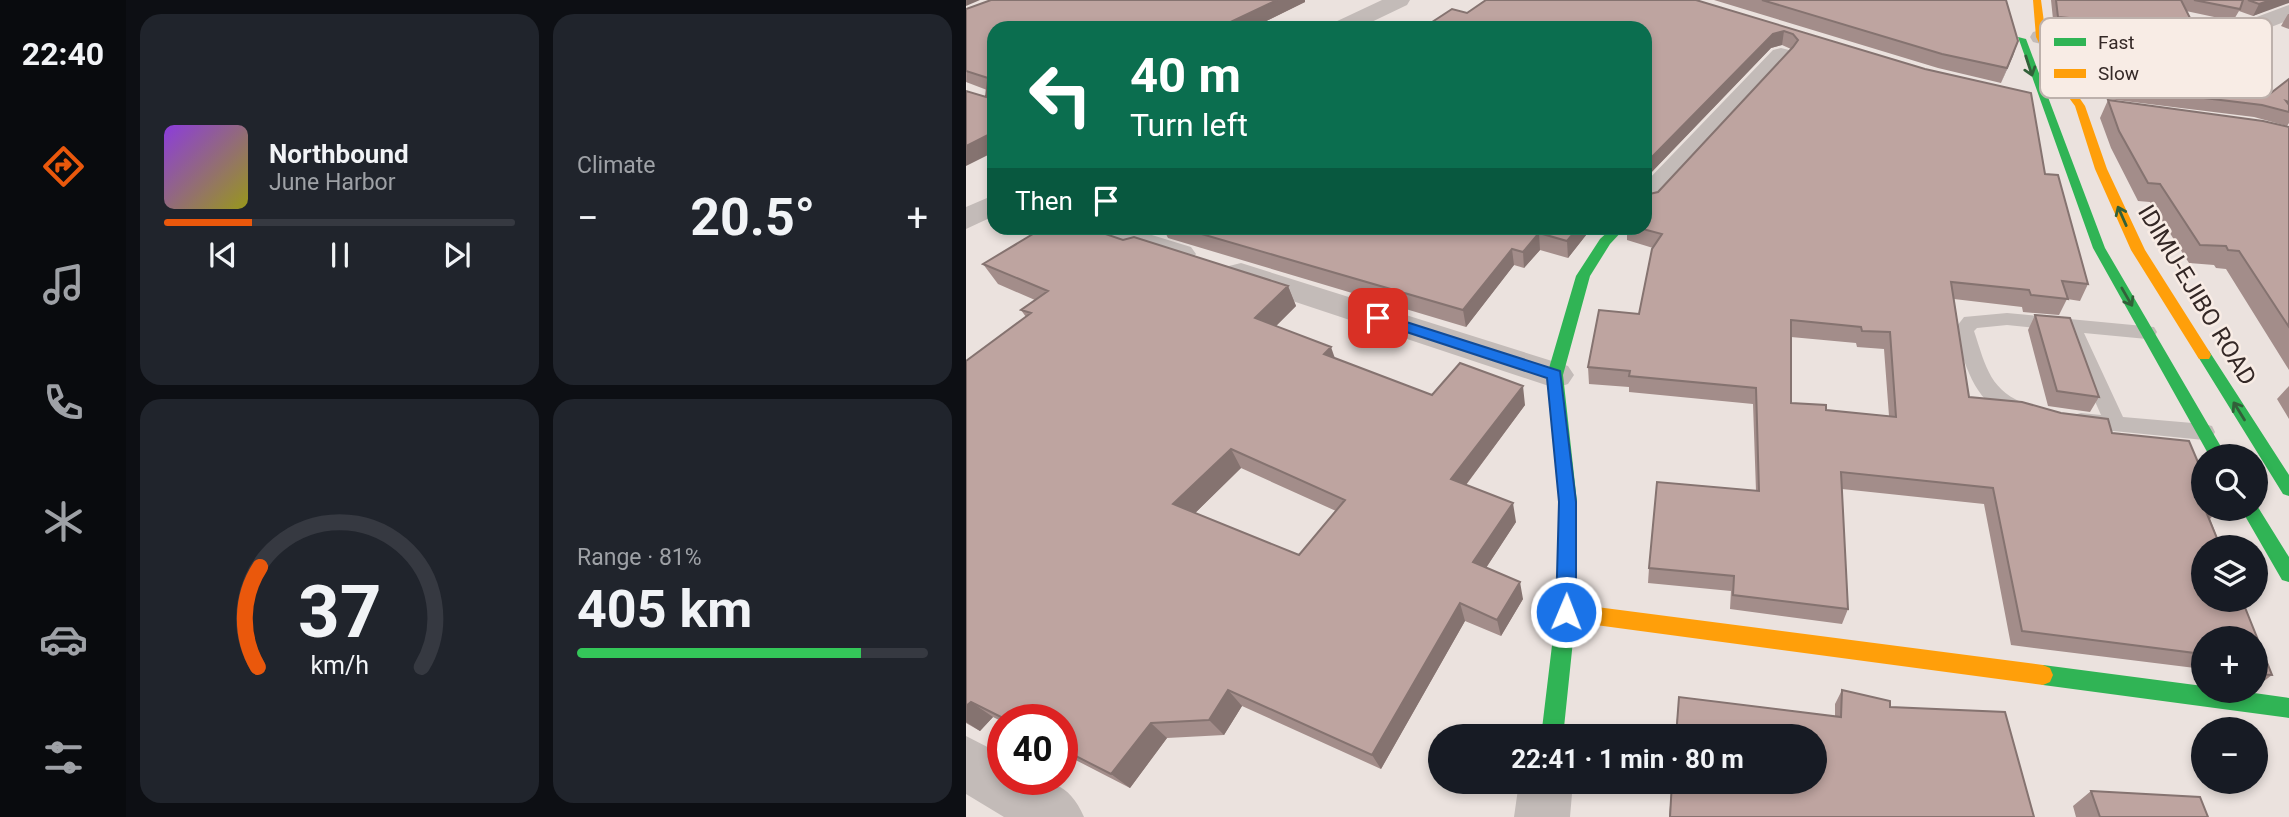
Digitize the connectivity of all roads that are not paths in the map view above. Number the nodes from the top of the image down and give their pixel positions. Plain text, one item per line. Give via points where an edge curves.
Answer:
1 (1399, 0) edge
2 (2037, 0) edge
3 (2289, 12) edge
4 (2272, 18) edge
5 (1356, 21) edge
6 (2017, 26) edge
7 (2040, 28) edge
8 (1781, 55) edge
9 (2074, 98) edge
10 (2080, 106) junction
11 (2106, 109) edge
12 (1652, 193) edge
13 (987, 208) edge
14 (966, 220) edge
15 (1121, 235) edge
16 (1612, 235) edge
17 (2071, 325) junction
18 (2147, 332) junction
19 (1555, 375) junction
20 (2041, 416) edge
21 (2066, 419) edge
22 (2116, 424) junction
23 (2204, 432) junction
24 (2211, 444) edge
25 (2289, 489) edge
26 (2257, 521) edge
27 (2289, 574) edge
28 (1566, 612) junction
29 (2289, 708) edge
30 (1553, 724) edge
31 (966, 762) edge
32 (1545, 794) edge
33 (1056, 817) edge
34 (1542, 817) edge

1 - 5 street
2 - 7 main road, IDIMU-EJIBO ROAD
3 - 4 street
6 -> 18 main road via 2037,89 2033,100 2099,248
8 - 12 street
9 - 10 main road, IDIMU-EJIBO ROAD
10 - 11 street
25 -> 10 main road, IDIMU-EJIBO ROAD via 2138,250 2101,169
13 - 14 street
15 - 19 street
16 - 19 main road via 1583,276
17 - 18 lane
17 - 20 lane via 1982,319 1964,330 1984,388 2015,410
17 - 22 lane
18 - 23 main road
19 - 28 main road via 1568,502
21 - 22 lane
22 - 23 lane
23 - 24 main road
26 - 27 main road
28 - 29 main road
28 - 30 main road
31 - 33 street
32 - 34 street

